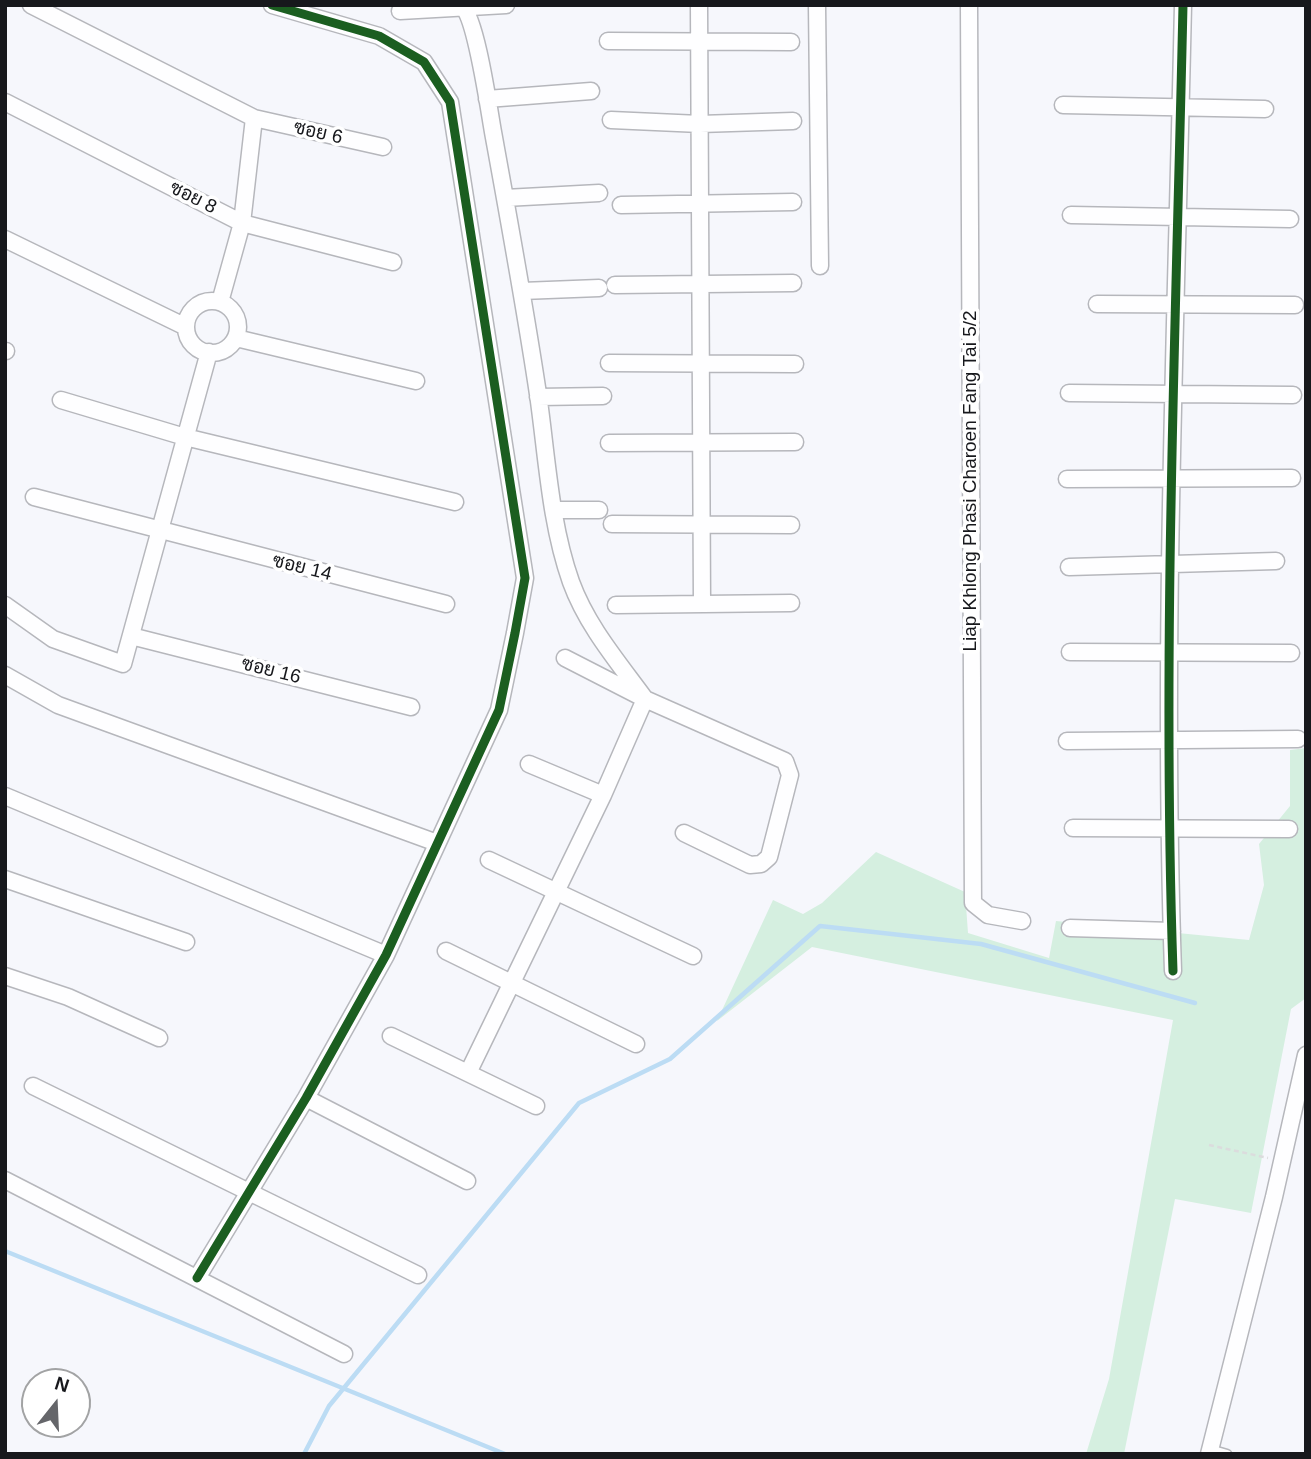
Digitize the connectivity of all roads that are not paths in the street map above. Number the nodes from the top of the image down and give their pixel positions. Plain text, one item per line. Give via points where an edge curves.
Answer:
1 (31, 5) edge
2 (272, 5) edge
3 (506, 5) edge
4 (699, 5) edge
5 (817, 5) edge
6 (970, 5) edge
7 (1183, 5) edge
8 (463, 7) edge
9 (400, 11) dead end
10 (608, 41) dead end
11 (699, 41) junction
12 (791, 42) dead end
13 (591, 91) dead end
14 (487, 99) junction
15 (5, 102) edge
16 (1063, 105) dead end
17 (1181, 108) junction
18 (1265, 109) dead end
19 (254, 118) junction
20 (611, 120) dead end
21 (793, 121) dead end
22 (700, 124) junction
23 (383, 148) dead end
24 (599, 193) dead end
25 (505, 198) junction
26 (793, 202) dead end
27 (700, 203) junction
28 (621, 205) dead end
29 (1071, 215) dead end
30 (1178, 217) junction
31 (1290, 219) dead end
32 (242, 223) junction
33 (5, 239) edge
34 (393, 262) dead end
35 (820, 265) dead end
36 (701, 283) junction
37 (793, 284) dead end
38 (522, 291) junction
39 (219, 302) junction
40 (1176, 303) junction
41 (1097, 304) dead end
42 (1295, 305) dead end
43 (186, 327) junction
44 (236, 338) junction
45 (209, 352) junction
46 (609, 363) dead end
47 (701, 363) junction
48 (795, 364) dead end
49 (416, 381) dead end
50 (1069, 393) dead end
51 (1172, 393) junction
52 (1293, 395) dead end
53 (603, 396) dead end
54 (538, 397) junction
55 (61, 400) dead end
56 (185, 437) junction
57 (795, 442) dead end
58 (609, 443) dead end
59 (701, 445) junction
60 (1292, 478) dead end
61 (1067, 479) dead end
62 (1172, 481) junction
63 (34, 497) dead end
64 (455, 502) dead end
65 (554, 510) junction
66 (599, 510) dead end
67 (702, 523) junction
68 (612, 524) dead end
69 (791, 525) dead end
70 (159, 531) junction
71 (1276, 561) dead end
72 (1172, 565) junction
73 (1069, 568) dead end
74 (702, 603) junction
75 (791, 603) dead end
76 (446, 604) dead end
77 (5, 605) edge
78 (616, 605) dead end
79 (131, 636) junction
80 (1070, 652) dead end
81 (1171, 653) junction
82 (1291, 653) dead end
83 (565, 658) dead end
84 (5, 676) edge
85 (645, 699) junction
86 (411, 706) dead end
87 (1169, 739) junction
88 (1298, 740) dead end
89 (1068, 741) dead end
90 (529, 764) dead end
91 (603, 795) junction
92 (5, 796) edge
93 (1168, 826) junction
94 (1073, 828) dead end
95 (1289, 829) dead end
96 (684, 833) dead end
97 (437, 843) junction
98 (489, 860) dead end
99 (5, 878) edge
100 (554, 892) junction
101 (1022, 921) dead end
102 (1070, 928) dead end
103 (1172, 931) junction
104 (186, 942) dead end
105 (446, 951) dead end
106 (386, 955) junction
107 (693, 956) dead end
108 (1173, 971) dead end
109 (5, 976) edge
110 (510, 982) junction
111 (391, 1036) dead end
112 (159, 1038) dead end
113 (636, 1044) dead end
114 (1306, 1055) edge
115 (468, 1073) junction
116 (33, 1086) dead end
117 (306, 1098) junction
118 (536, 1106) dead end
119 (5, 1180) edge
120 (467, 1181) dead end
121 (249, 1192) junction
122 (418, 1275) dead end
123 (197, 1278) junction
124 (344, 1354) dead end
125 (1210, 1451) edge
126 (1227, 1454) edge

1 - 19 street, ซอย 6
2 - 97 street via 379,36 424,62 450,102 525,578 499,710
3 - 8 street
4 - 11 street
5 - 35 street
6 - 101 street, Liap Khlong Phasi Charoen Fang Tai 5/2 via 973,902 988,915
7 - 17 street
8 - 9 street
8 - 14 street via 474,32
10 - 11 street
11 - 12 street
11 - 22 street
13 - 14 street
14 - 25 street
15 - 32 street, ซอย 8
16 - 17 street
17 - 18 street
17 - 30 street
19 - 23 street, ซอย 6
19 - 32 street
20 - 22 street
21 - 22 street
22 - 27 street
24 - 25 street
25 - 38 street
26 - 27 street
27 - 28 street
27 - 36 street
29 - 30 street
30 - 31 street
30 - 40 street
32 - 34 street, ซอย 8
32 - 39 street
33 - 43 street
36 - 37 street
36 - 38 street
36 - 47 street
38 - 54 street
39 - 43 street via 201,303
39 - 44 street via 238,320
40 - 41 street
40 - 42 street
40 - 51 street
43 - 45 street via 191,341
44 - 45 street via 229,347
44 - 49 street
45 - 56 street
46 - 47 street
47 - 48 street
47 - 59 street
50 - 51 street
51 - 52 street
51 - 62 street
53 - 54 street
54 - 65 street
55 - 56 street
56 - 64 street
56 - 70 street
57 - 59 street
58 - 59 street
59 - 67 street
60 - 62 street
61 - 62 street
62 - 72 street
63 - 70 street, ซอย 14
65 - 66 street
65 - 85 street via 572,582 587,615
67 - 68 street
67 - 69 street
67 - 74 street
70 - 76 street, ซอย 14
70 - 79 street
71 - 72 street
72 - 73 street
72 - 81 street
74 - 75 street
74 - 78 street
77 - 79 street via 53,639 123,664
79 - 86 street, ซอย 16
80 - 81 street
81 - 82 street
81 - 87 street
83 - 85 street
84 - 97 street via 58,705
85 - 91 street
85 - 96 street via 774,755 785,761 790,775 769,857 761,864 750,865
87 - 88 street
87 - 89 street
87 - 93 street
90 - 91 street
91 - 100 street
92 - 106 street
93 - 94 street
93 - 95 street
93 - 103 street
97 - 106 street
98 - 100 street
99 - 104 street
100 - 107 street
100 - 110 street
102 - 103 street
103 - 108 street
105 - 110 street
106 - 117 street
109 - 112 street via 68,997
110 - 113 street
110 - 115 street
111 - 115 street
114 - 125 street
115 - 118 street
116 - 121 street
117 - 120 street
117 - 121 street
119 - 123 street
121 - 122 street
121 - 123 street
123 - 124 street
125 - 126 lane

